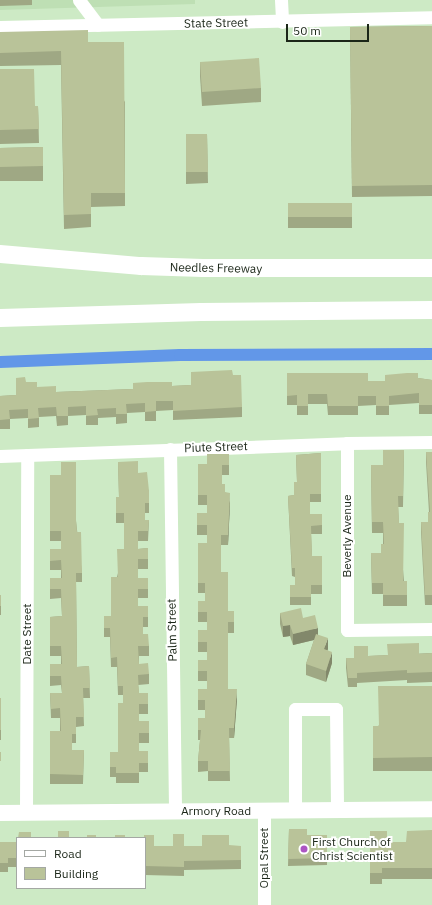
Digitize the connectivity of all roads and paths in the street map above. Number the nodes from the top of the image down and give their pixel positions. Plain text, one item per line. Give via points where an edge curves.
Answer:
1 (78, 0) edge
2 (281, 0) edge
3 (432, 17) edge
4 (282, 22) junction
5 (98, 25) junction
6 (0, 27) edge
7 (0, 254) edge
8 (432, 268) edge
9 (432, 310) edge
10 (0, 318) edge
11 (347, 442) junction
12 (432, 442) edge
13 (170, 449) junction
14 (27, 455) junction
15 (0, 456) edge
16 (432, 629) edge
17 (432, 809) edge
18 (337, 810) junction
19 (175, 811) junction
20 (264, 811) junction
21 (295, 811) junction
22 (0, 813) edge
23 (26, 813) junction
24 (264, 905) edge

1 - 5 street
2 - 4 street
3 - 4 street, State Street
4 - 5 street, State Street
5 - 6 street, State Street
7 - 8 highway, Needles Freeway via 141,266
9 - 10 highway via 202,312
11 - 12 street, Piute Street
11 - 13 street, Piute Street
11 - 16 street, Beverly Avenue via 348,630
13 - 14 street, Piute Street
13 - 19 street, Palm Street
14 - 15 street, Piute Street
14 - 23 street, Date Street
17 - 18 main road, Armory Road
18 - 21 main road, Armory Road
18 - 21 street via 336,709 295,709
19 - 20 main road, Armory Road
19 - 23 main road, Armory Road
20 - 21 main road, Armory Road
20 - 24 street, Opal Street
22 - 23 main road, Armory Road

